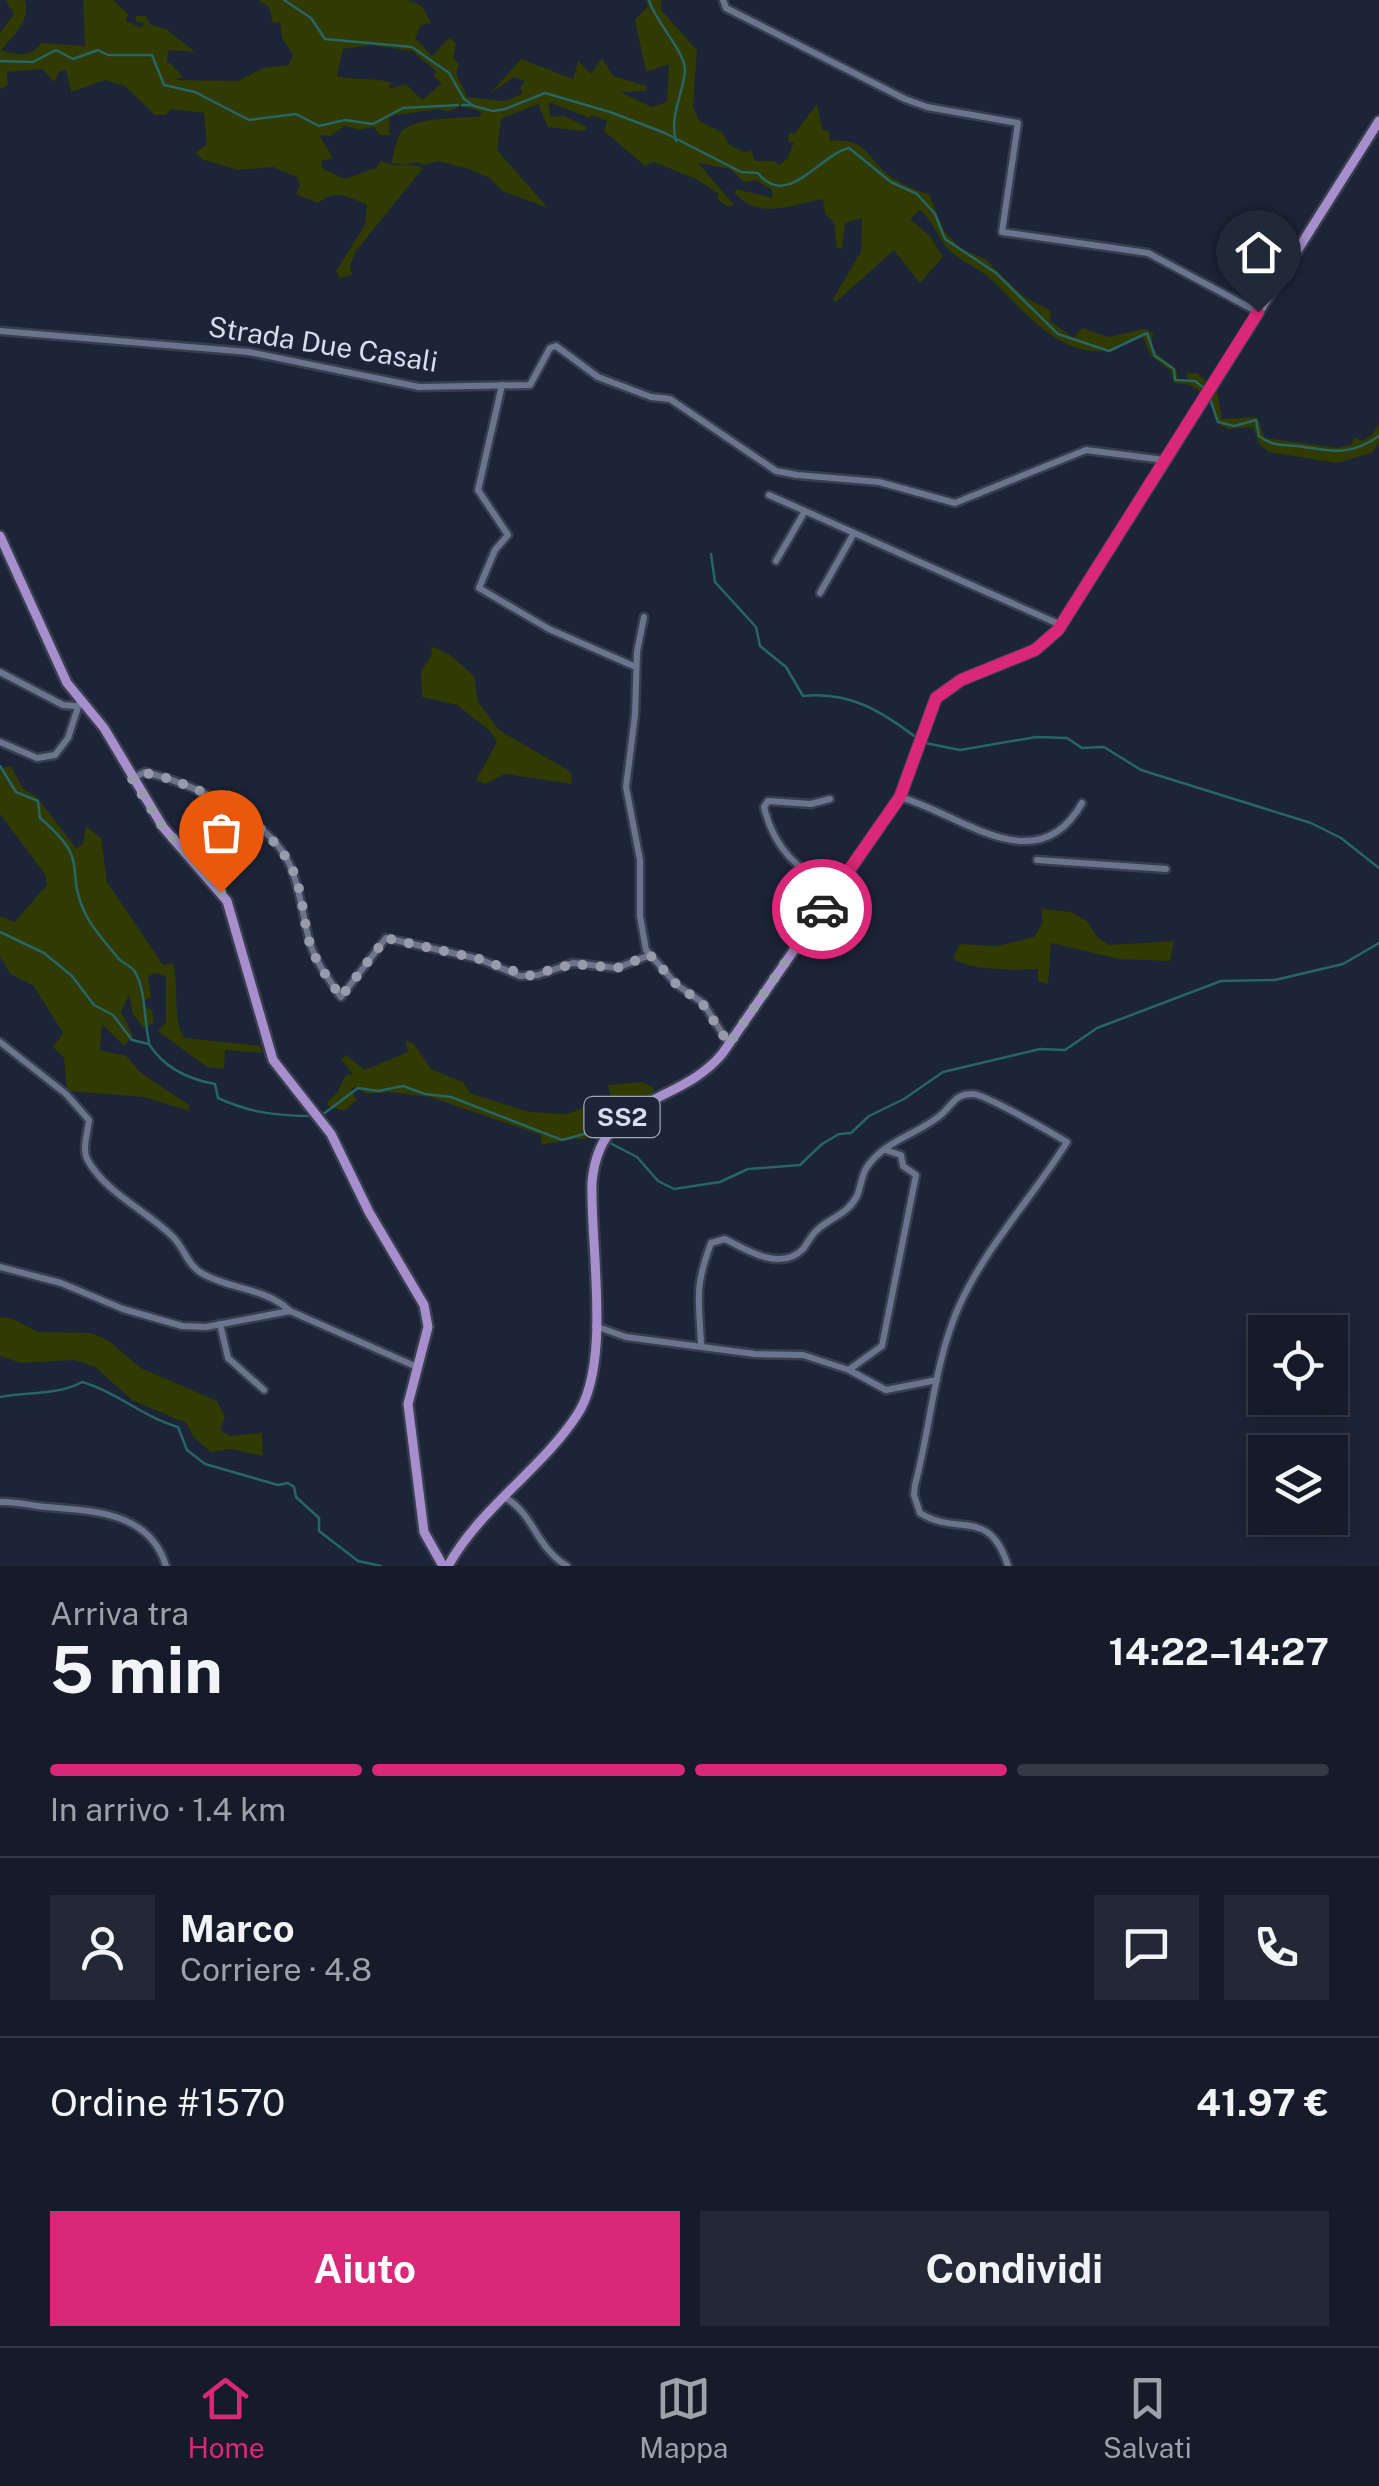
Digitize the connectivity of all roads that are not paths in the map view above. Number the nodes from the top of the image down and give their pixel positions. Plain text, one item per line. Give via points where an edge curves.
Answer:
1 (723, 0) edge
2 (1379, 121) edge
3 (1258, 312) junction
4 (0, 331) edge
5 (502, 385) junction
6 (1164, 460) junction
7 (769, 495) dead end
8 (805, 511) junction
9 (854, 533) junction
10 (0, 536) edge
11 (776, 562) dead end
12 (820, 593) dead end
13 (644, 618) dead end
14 (1061, 626) junction
15 (636, 668) junction
16 (0, 672) edge
17 (78, 704) junction
18 (0, 742) edge
19 (132, 779) junction
20 (900, 797) junction
21 (830, 799) dead end
22 (1082, 802) dead end
23 (1037, 860) dead end
24 (1166, 869) dead end
25 (836, 890) junction
26 (650, 955) junction
27 (0, 1042) edge
28 (729, 1044) junction
29 (885, 1150) junction
30 (0, 1267) edge
31 (290, 1311) junction
32 (220, 1324) junction
33 (595, 1326) junction
34 (701, 1344) junction
35 (416, 1367) junction
36 (850, 1370) junction
37 (937, 1380) junction
38 (264, 1390) dead end
39 (504, 1496) junction
40 (0, 1502) edge
41 (462, 1545) junction
42 (441, 1558) edge
43 (166, 1566) edge
44 (567, 1566) edge
45 (1008, 1566) edge

1 - 3 street via 726,8 905,99 1018,123 1002,232 1148,253
2 - 3 main road, SS2
3 - 6 main road, SS2
4 - 5 street, Strada Due Casali via 249,352 419,386
5 - 6 street, Strada Due Casali via 534,382 556,346 609,382 670,399 776,471 879,482 948,502 966,502 1086,450
5 - 15 street via 478,490 508,536 479,588 548,629
6 - 14 main road, SS2
7 - 8 street
8 - 9 street
8 - 11 street
9 - 12 street
9 - 14 street
10 - 17 main road
13 - 15 street
14 - 20 main road, SS2 via 1035,650 936,698
15 - 26 street via 626,787
16 - 17 street via 63,705
17 - 18 street via 55,755 37,758
17 - 19 main road via 104,728
19 - 26 street via 145,772 198,790 278,847 290,863 311,946 341,997 386,938 528,976 573,964 617,968
19 - 35 main road via 162,826 225,898 268,1050 320,1120 424,1305 428,1327
20 - 22 street via 962,826 1029,842 1048,837
20 - 25 main road, SS2
21 - 25 street via 764,802 784,852 809,878
23 - 24 street
25 - 28 main road, SS2
26 - 28 street via 702,1003
27 - 31 street via 89,1120 88,1159 120,1196 170,1235 190,1264
28 - 33 main road, SS2 via 702,1074 623,1116 604,1141 592,1182
29 - 34 street via 866,1167 847,1210 798,1253 771,1259 725,1238 711,1243 699,1275
29 - 36 street via 901,1155 916,1175 882,1346
29 - 37 street via 942,1114 953,1099 972,1094 992,1098 1067,1142 960,1305
30 - 32 street via 169,1323
31 - 32 street
31 - 35 street
32 - 38 street via 228,1358
33 - 34 street
33 - 39 main road, SS2 via 594,1373 583,1406
34 - 36 street via 803,1355
35 - 42 main road via 408,1404 424,1532
36 - 37 street via 886,1390
37 - 45 street via 916,1502 927,1518 979,1526
39 - 41 main road, SS2
39 - 44 street via 523,1512 548,1553
40 - 43 street via 92,1509 133,1523 155,1541
41 - 42 main road, SS2
41 - 42 main road

